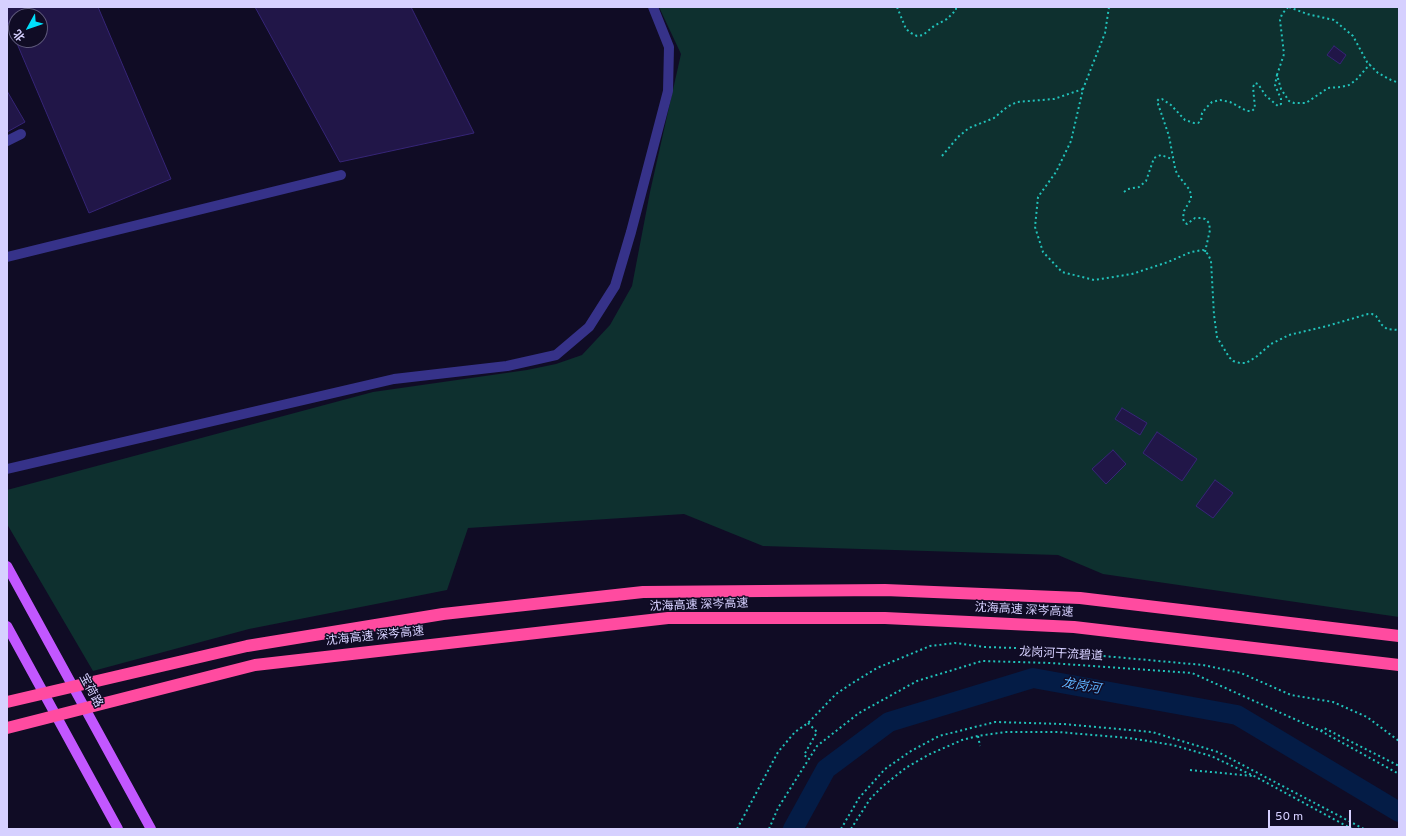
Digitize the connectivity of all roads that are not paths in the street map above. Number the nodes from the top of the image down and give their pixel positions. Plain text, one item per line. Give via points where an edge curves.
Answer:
1 (654, 7) edge
2 (21, 134) dead end
3 (7, 141) edge
4 (341, 175) dead end
5 (7, 257) edge
6 (7, 469) edge
7 (7, 566) edge
8 (7, 626) edge
9 (1399, 636) edge
10 (1399, 665) edge
11 (7, 702) edge
12 (7, 728) edge
13 (118, 829) edge
14 (151, 829) edge

1 - 6 street via 669,47 668,91 631,232 615,286 589,327 556,355 507,366 394,379
2 - 3 street
4 - 5 street
7 - 14 main road, 宝荷路
8 - 13 main road
9 - 11 highway, 沈海高速 深岑高速 via 1080,598 885,590 643,592 443,614 247,646
10 - 12 highway, 沈海高速 深岑高速 via 1074,628 885,618 668,618 255,665

